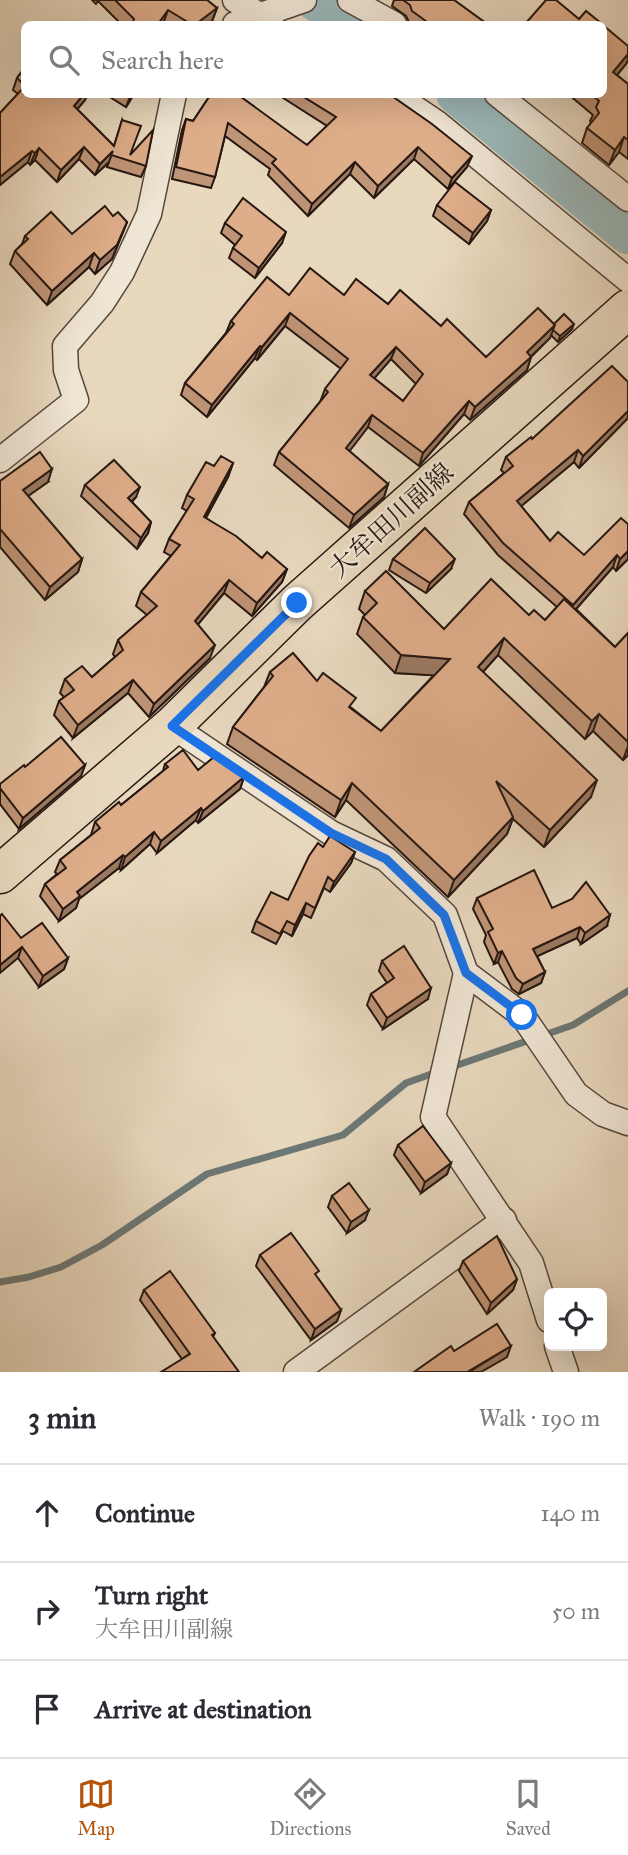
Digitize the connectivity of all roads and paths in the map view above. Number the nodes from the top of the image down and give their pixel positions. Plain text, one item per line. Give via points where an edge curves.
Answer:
1 (235, 0) edge
2 (304, 0) edge
3 (349, 0) edge
4 (268, 21) edge
5 (388, 21) edge
6 (173, 98) edge
7 (400, 98) edge
8 (502, 98) edge
9 (628, 199) edge
10 (628, 280) edge
11 (628, 309) edge
12 (0, 460) edge
13 (172, 726) junction
14 (0, 874) edge
15 (466, 973) junction
16 (628, 1123) edge
17 (504, 1220) junction
18 (544, 1304) edge
19 (559, 1351) edge
20 (296, 1372) edge
21 (566, 1372) edge

1 - 4 street
2 - 4 street
3 - 5 street
6 - 12 street via 149,214 122,272 65,346 66,370 76,400
7 - 10 street via 437,123
8 - 9 street
11 - 13 main road, 大牟田川副線 via 297,603
13 - 14 main road, 大牟田川副線
13 - 15 street via 331,833 386,859 444,915
15 - 16 street via 522,1015 576,1094 603,1114
15 - 17 street via 433,1117
17 - 18 street via 531,1262
17 - 20 street
19 - 21 street

